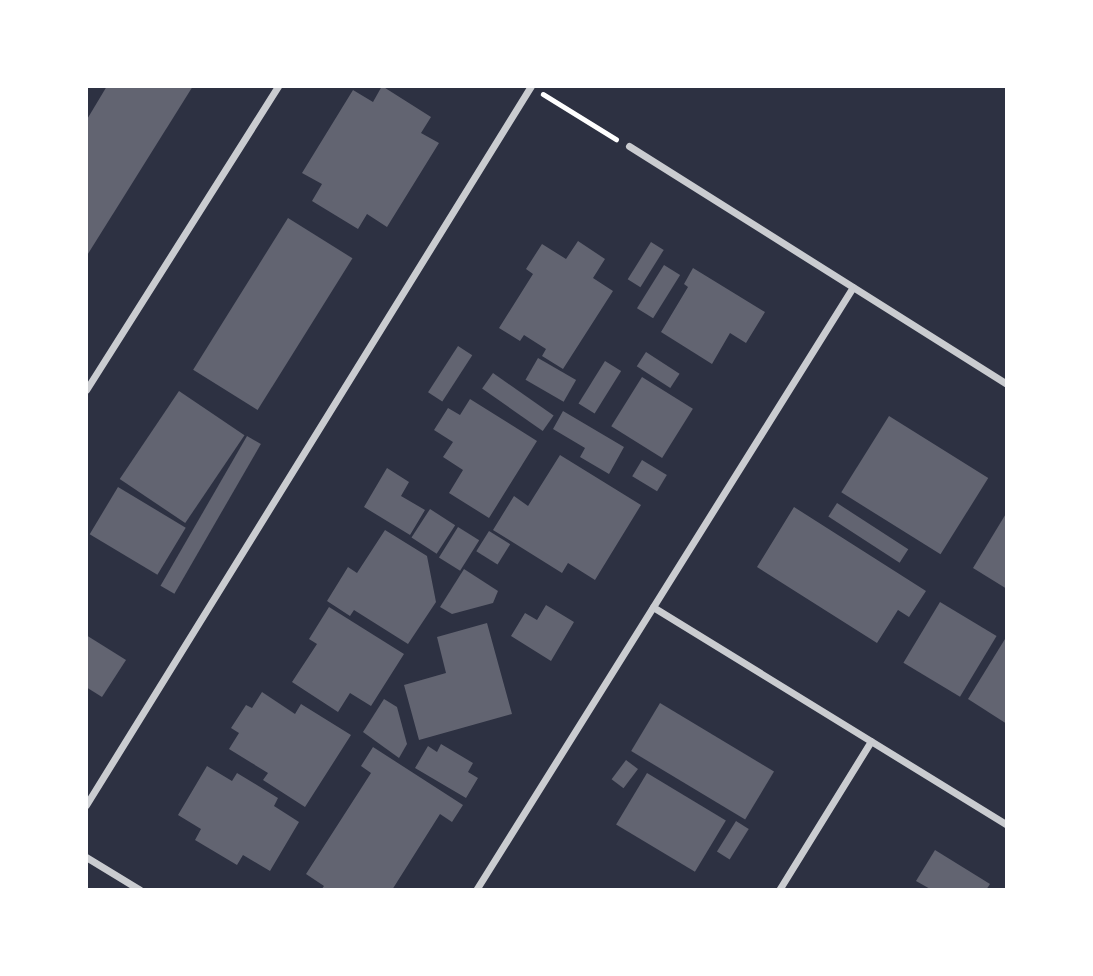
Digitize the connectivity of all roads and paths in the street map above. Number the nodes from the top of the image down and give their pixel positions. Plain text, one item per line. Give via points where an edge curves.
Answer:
1 (278, 86) edge
2 (530, 86) edge
3 (629, 146) joint
4 (853, 287) junction
5 (1007, 384) edge
6 (86, 390) edge
7 (653, 607) junction
8 (871, 741) junction
9 (86, 805) edge
10 (1007, 825) edge
11 (86, 857) edge
12 (139, 890) edge
13 (476, 890) edge
14 (779, 890) edge

1 - 6 street
2 - 3 path
2 - 9 street
3 - 4 street
4 - 5 street
4 - 7 street
7 - 8 street
7 - 13 street
8 - 10 street
8 - 14 street
11 - 12 street

